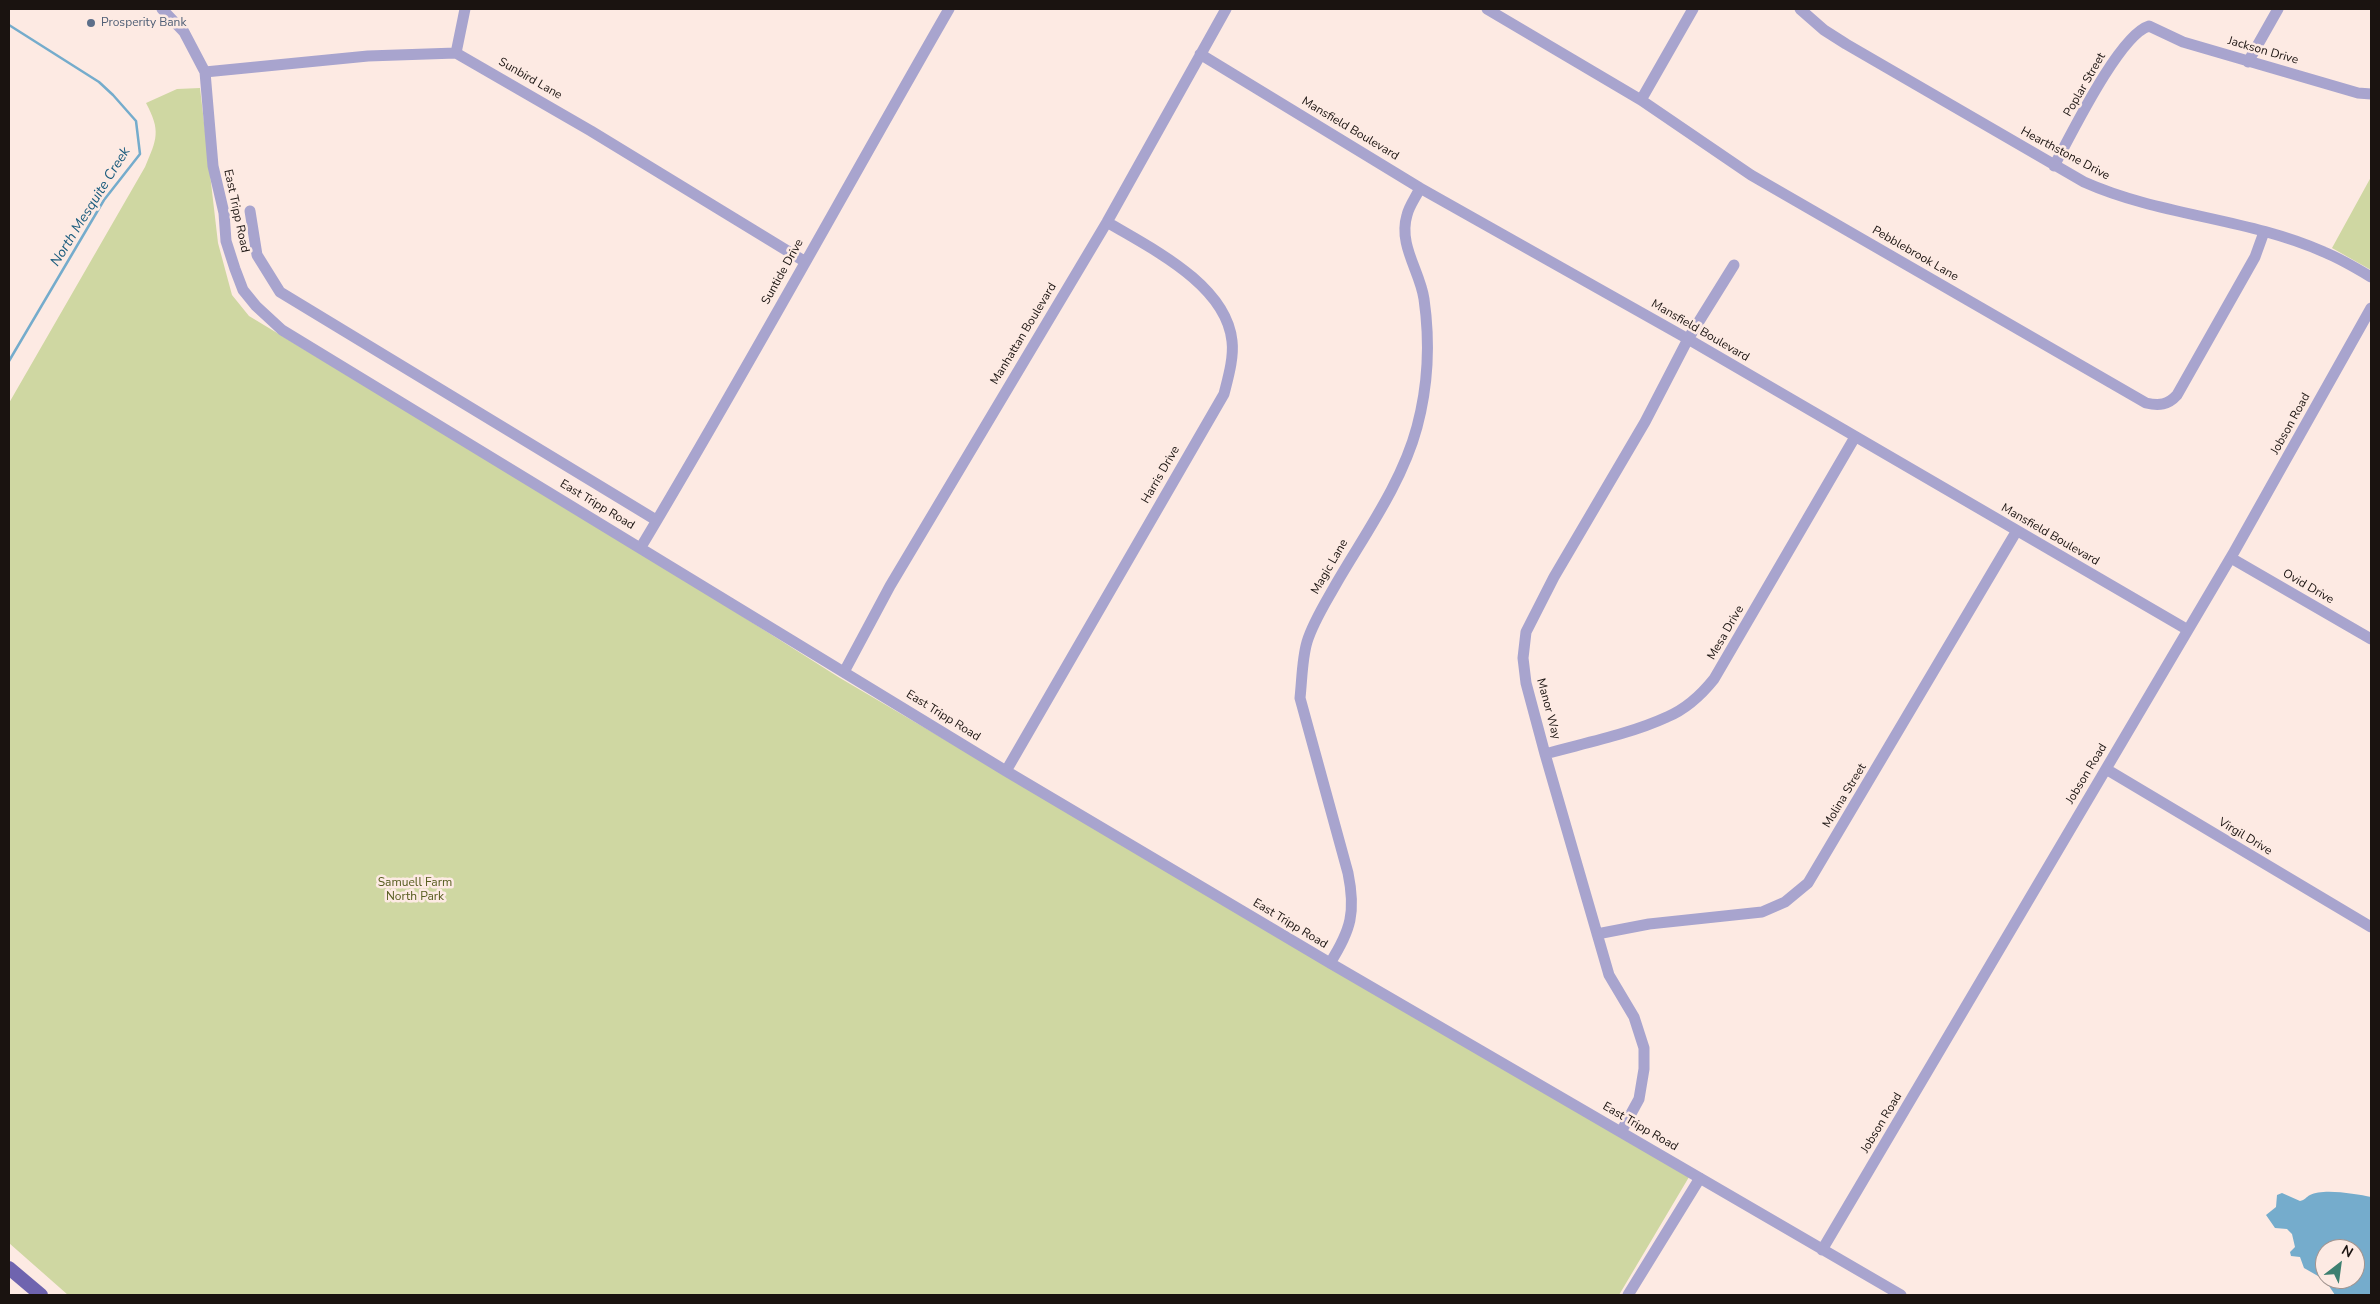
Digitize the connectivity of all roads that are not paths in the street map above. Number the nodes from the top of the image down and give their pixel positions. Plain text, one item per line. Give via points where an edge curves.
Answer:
1 (162, 9) edge
2 (465, 9) edge
3 (949, 9) edge
4 (1226, 9) edge
5 (1487, 9) edge
6 (1693, 9) edge
7 (1800, 9) edge
8 (2278, 9) edge
9 (2149, 26) joint
10 (456, 53) junction
11 (1200, 54) junction
12 (2248, 62) junction
13 (205, 72) junction
14 (2371, 94) edge
15 (1641, 100) junction
16 (2054, 166) junction
17 (1420, 188) junction
18 (250, 211) dead end
19 (1108, 222) junction
20 (2264, 232) junction
21 (804, 261) junction
22 (1734, 265) dead end
23 (2371, 277) edge
24 (2371, 308) edge
25 (1688, 339) junction
26 (1855, 436) junction
27 (656, 520) junction
28 (2016, 532) junction
29 (641, 547) junction
30 (2231, 558) junction
31 (2188, 630) junction
32 (2371, 639) edge
33 (844, 672) junction
34 (1545, 754) junction
35 (2106, 769) junction
36 (1006, 771) junction
37 (2371, 927) edge
38 (1597, 934) junction
39 (1330, 963) junction
40 (1622, 1132) junction
41 (1700, 1178) junction
42 (1822, 1250) junction
43 (9, 1268) edge
44 (41, 1295) edge
45 (1628, 1295) edge
46 (1901, 1295) edge

1 - 13 street, East Tripp Road via 184,32
2 - 10 street
3 - 21 street, Suntide Drive
4 - 11 street, Manhattan Boulevard
5 - 15 street, Pebblebrook Lane
6 - 15 street
7 - 16 street, Hearthstone Drive via 1846,44
8 - 12 street
9 - 12 street, Jackson Drive via 2183,42
9 - 16 street, Poplar Street via 2116,57
10 - 13 street via 368,56
10 - 21 street, Sunbird Lane via 592,131
11 - 17 street, Mansfield Boulevard
11 - 19 street, Manhattan Boulevard
12 - 14 street, Jackson Drive
13 - 29 street, East Tripp Road via 213,166 224,212 226,241 243,290 256,306 282,330 310,348
15 - 20 street, Pebblebrook Lane via 1751,174 2146,403 2156,405 2171,401 2177,395 2255,257
16 - 20 street, Hearthstone Drive via 2110,193
17 - 25 street, Mansfield Boulevard
17 - 39 street, Magic Lane via 1407,214 1405,227 1406,245 1424,297 1426,329 1426,381 1417,427 1399,474 1307,642 1302,680 1300,698 1353,898 1345,940
18 - 27 street via 257,255 280,292
19 - 33 street, Manhattan Boulevard via 890,586
19 - 36 street, Harris Drive via 1192,274 1219,307 1227,324 1232,341 1230,365 1224,394
20 - 23 street, Hearthstone Drive via 2323,251
21 - 27 street, Suntide Drive via 737,384
22 - 25 street, Manor Way
24 - 30 street, Jobson Road
25 - 26 street, Mansfield Boulevard
25 - 34 street, Manor Way via 1645,422 1554,577 1526,632 1523,658 1526,684
26 - 28 street, Mansfield Boulevard
26 - 34 street, Mesa Drive via 1714,679 1703,692 1668,717
27 - 29 street, Suntide Drive
28 - 31 street, Mansfield Boulevard
28 - 38 street, Molina Street via 1808,882 1785,902 1762,912 1649,924
29 - 33 street, East Tripp Road
30 - 31 street, Jobson Road
30 - 32 street, Ovid Drive
31 - 35 street, Jobson Road
33 - 36 street, East Tripp Road
34 - 38 street, Manor Way
35 - 37 street, Virgil Drive
35 - 42 street, Jobson Road
36 - 39 street, East Tripp Road
38 - 40 street, Manor Way via 1609,975 1634,1017 1644,1048 1639,1099
39 - 40 street, East Tripp Road
40 - 41 street, East Tripp Road
41 - 42 street, East Tripp Road
41 - 45 street
42 - 46 street, East Tripp Road
43 - 44 main road

